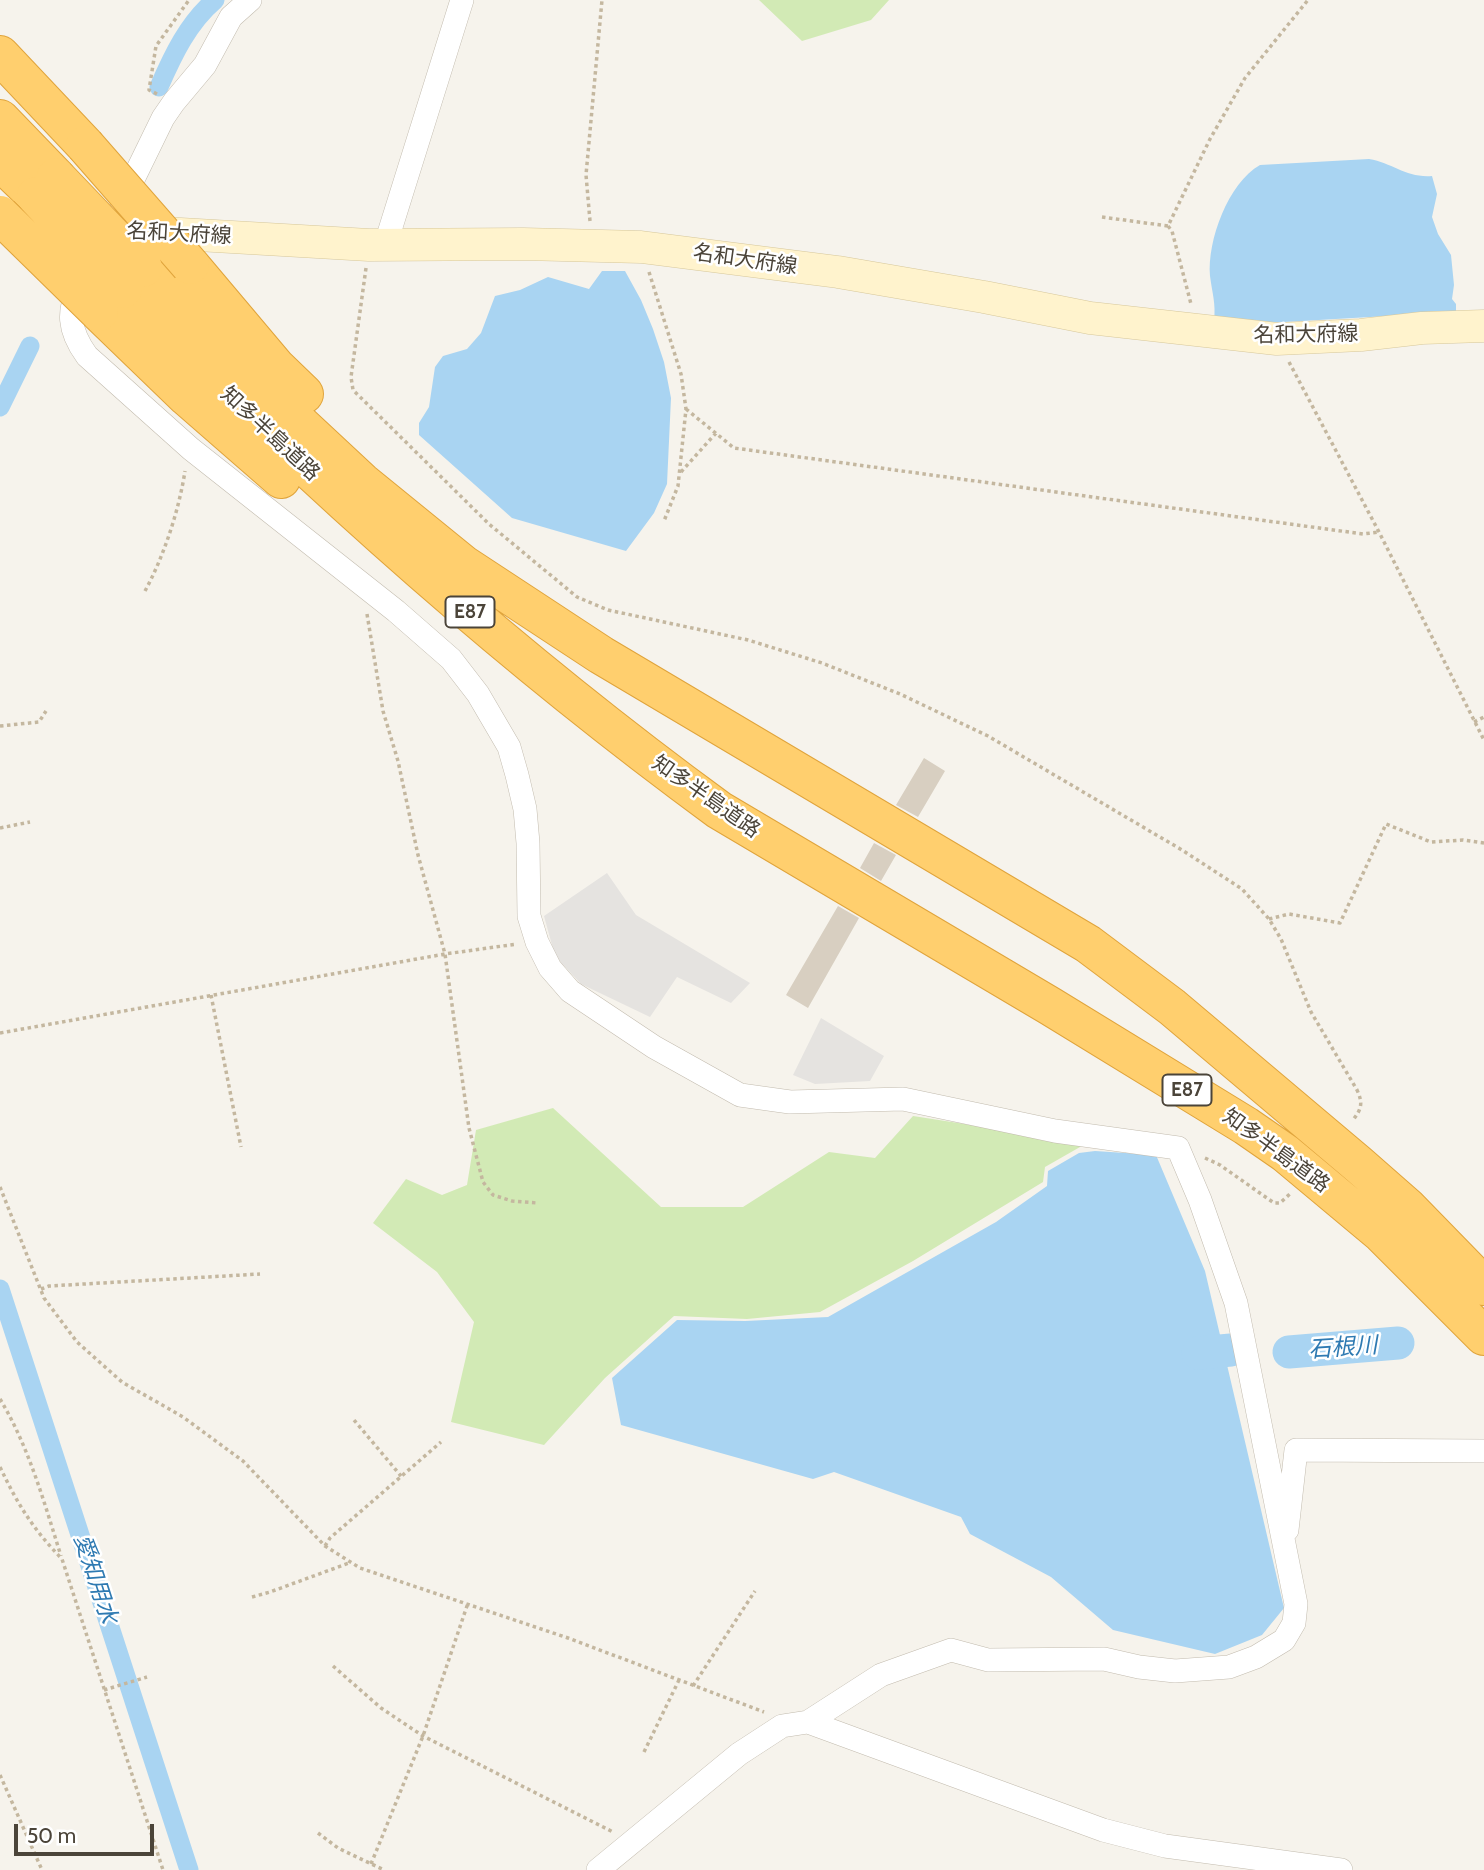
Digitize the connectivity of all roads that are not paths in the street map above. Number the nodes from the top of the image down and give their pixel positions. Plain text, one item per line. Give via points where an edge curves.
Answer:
1 (250, 0) edge
2 (462, 0) edge
3 (0, 55) edge
4 (0, 119) edge
5 (0, 161) edge
6 (46, 186) junction
7 (0, 215) edge
8 (0, 229) edge
9 (108, 229) junction
10 (377, 245) junction
11 (122, 290) junction
12 (1484, 326) edge
13 (510, 597) junction
14 (1484, 1286) edge
15 (1484, 1336) edge
16 (1484, 1451) edge
17 (1283, 1539) junction
18 (808, 1722) junction
19 (1218, 1861) edge
20 (598, 1870) edge
21 (1340, 1870) edge

1 - 9 street via 231,17 205,65 163,118
2 - 10 street
3 - 13 highway, bridge via 85,145 276,367
4 - 6 highway, 知多半島道路 / E87
5 - 6 highway, 知多半島道路 / E87
6 - 11 highway, 知多半島道路 / E87, bridge
7 - 11 highway, bridge
8 - 9 main road, 名和大府線
9 - 10 main road, 名和大府線
9 - 17 street via 75,296 70,318 76,341 191,449 451,659 478,694 509,747 525,809 529,916 537,942 550,968 570,991 654,1047 740,1095 790,1102 903,1099 1055,1131 1178,1148 1236,1303
10 - 12 main road, 名和大府線 via 641,247 838,272 1090,318 1277,339
11 - 13 highway, 知多半島道路 / E87 via 230,359 362,482
11 - 15 highway, 知多半島道路 / E87 via 187,397 422,595 514,649 719,810 1246,1126 1382,1234
13 - 14 highway, 知多半島道路 / E87 via 1088,944 1172,1007 1358,1164
16 - 17 street via 1296,1450
17 - 18 street via 1296,1604 1294,1623 1284,1640 1256,1657 1229,1667 1175,1671 1104,1659 988,1660 951,1650 881,1675
18 - 19 street via 1103,1830
18 - 20 street via 782,1726 739,1754
19 - 21 street

